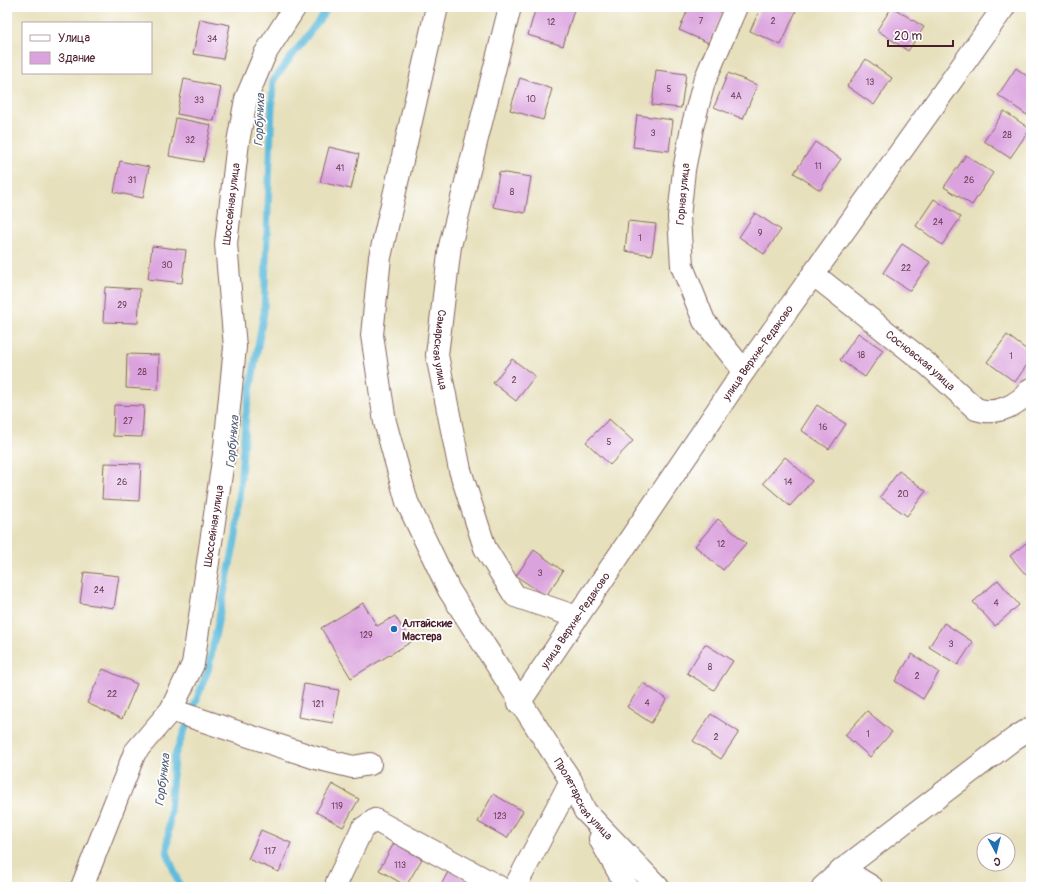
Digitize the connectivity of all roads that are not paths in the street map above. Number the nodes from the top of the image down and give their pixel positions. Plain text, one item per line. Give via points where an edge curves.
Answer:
1 (296, 7) edge
2 (436, 7) edge
3 (510, 7) edge
4 (736, 7) edge
5 (1004, 7) edge
6 (814, 274) junction
7 (744, 372) junction
8 (1031, 389) edge
9 (577, 617) junction
10 (519, 703) junction
11 (171, 710) junction
12 (1031, 728) edge
13 (370, 764) dead end
14 (571, 781) junction
15 (585, 812) junction
16 (843, 869) junction
17 (337, 882) dead end
18 (82, 887) edge
19 (499, 887) edge
20 (515, 887) edge
21 (627, 887) edge
22 (658, 887) edge
23 (823, 887) edge
24 (872, 887) edge

1 - 11 street, Шоссейная улица via 265,54 246,99 238,142 226,244 235,347 225,447 193,664
2 - 10 street via 380,257 372,335 386,422 406,502 449,590
3 - 9 street, Самарская улица via 450,246 437,355 460,470 485,548 515,596
4 - 7 street, Горная улица via 704,82 685,163 679,217 682,266 704,321
5 - 6 street, улица Верхне-Редаково
6 - 7 street, улица Верхне-Редаково
6 - 8 street, Сосновская улица via 927,364 976,409 996,412 1022,400
7 - 9 street, улица Верхне-Редаково
9 - 10 street, улица Верхне-Редаково
10 - 14 street, Пролетарская улица
11 - 13 street via 316,758 353,767
11 - 18 street, Шоссейная улица via 135,752
12 - 16 street
14 - 15 street, Пролетарская улица
14 - 20 street
15 - 21 street
15 - 22 street, Пролетарская улица
16 - 23 street
16 - 24 street
17 - 19 street via 362,829 374,820

